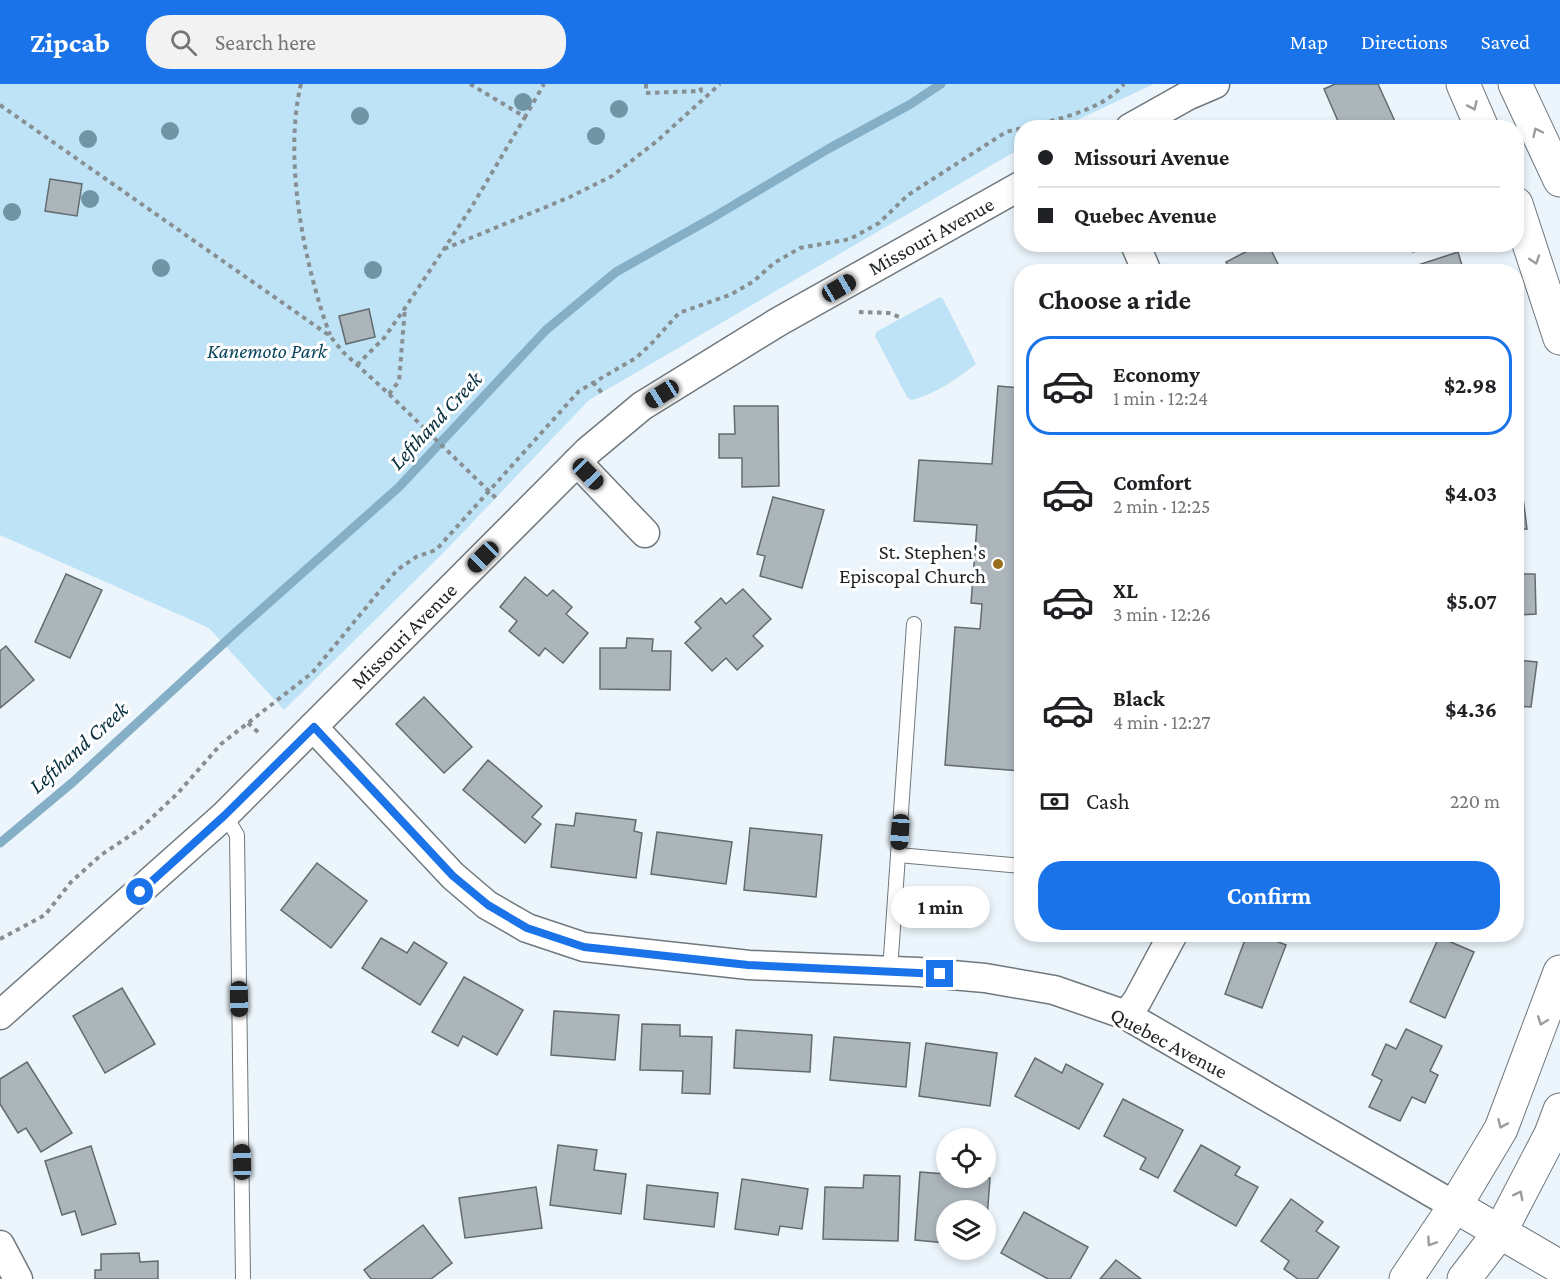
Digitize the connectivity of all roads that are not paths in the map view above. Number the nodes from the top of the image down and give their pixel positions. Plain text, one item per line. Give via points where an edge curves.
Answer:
1 (1215, 84) edge
2 (1463, 84) edge
3 (1515, 84) edge
4 (1144, 120) edge
5 (1479, 120) edge
6 (1560, 180) edge
7 (1014, 189) edge
8 (1524, 228) edge
9 (1560, 338) edge
10 (577, 462) junction
11 (645, 533) dead end
12 (914, 624) dead end
13 (314, 727) junction
14 (225, 815) junction
15 (898, 855) junction
16 (1014, 865) edge
17 (1169, 942) edge
18 (890, 971) junction
19 (1560, 972) edge
20 (0, 1015) edge
21 (1126, 1016) junction
22 (1560, 1110) edge
23 (1455, 1206) junction
24 (1500, 1232) junction
25 (0, 1245) edge
26 (1560, 1267) edge
27 (18, 1279) edge
28 (243, 1279) edge
29 (1406, 1279) edge
30 (1464, 1279) edge

1 - 4 street
2 -> 5 street
6 -> 3 street
7 - 10 street, Missouri Avenue via 778,322 642,406
8 -> 9 street
10 - 11 street
10 - 13 street, Missouri Avenue
12 - 15 lane
13 - 14 street, Missouri Avenue
13 - 18 street, Quebec Avenue via 453,876 488,905 527,928 584,947 748,965
14 - 20 street, Missouri Avenue
14 - 28 lane via 237,835
15 - 16 lane
15 - 18 lane
17 - 21 street
18 - 21 street, Quebec Avenue via 985,978 1054,990
19 -> 23 street via 1501,1129
21 - 23 street, Quebec Avenue
24 -> 22 street
23 - 24 street, Quebec Avenue
23 -> 29 street
24 - 26 street, Quebec Avenue
24 - 30 street
25 - 27 street

